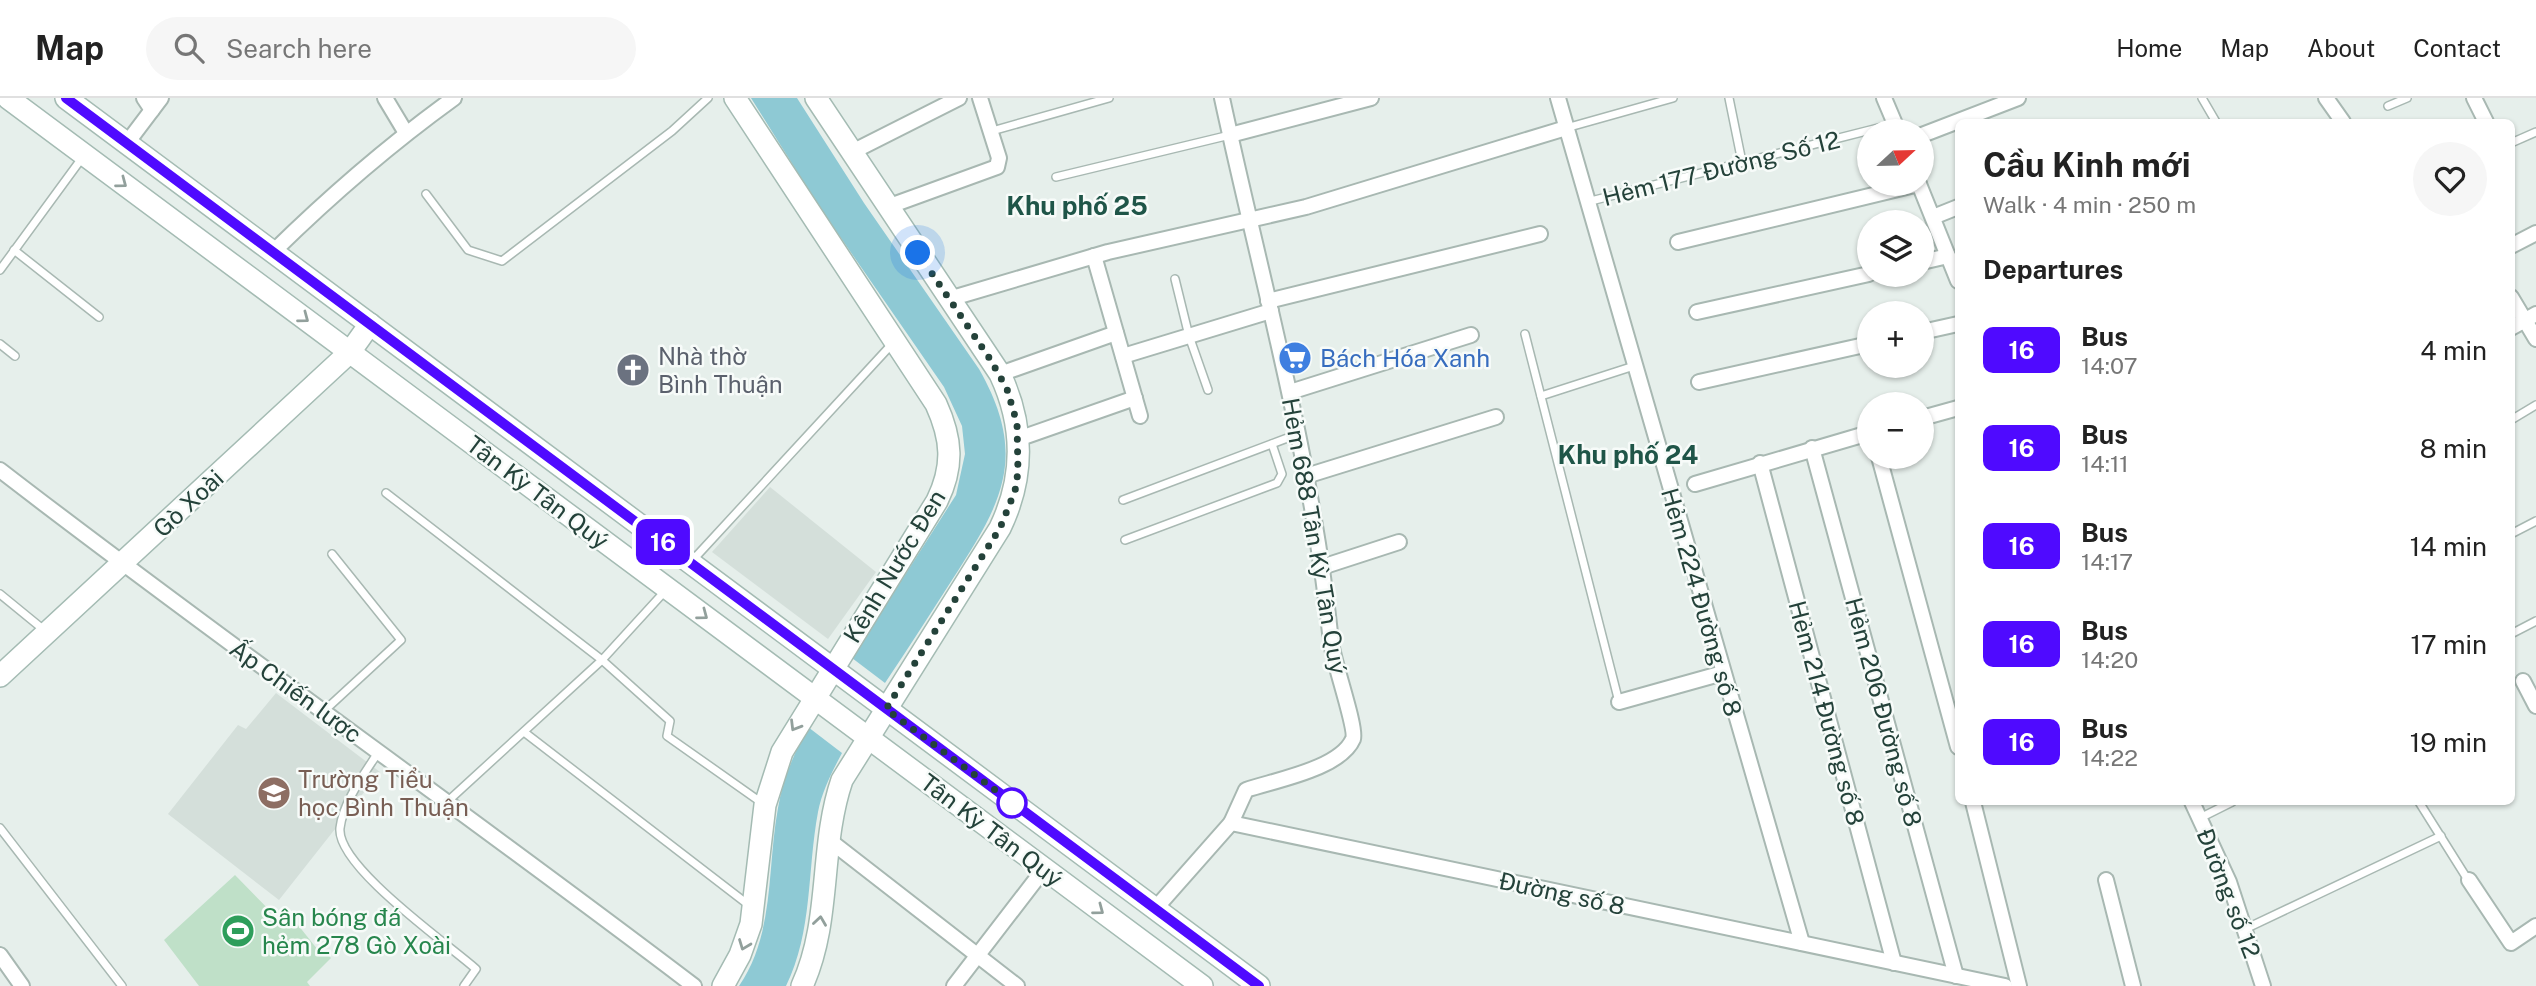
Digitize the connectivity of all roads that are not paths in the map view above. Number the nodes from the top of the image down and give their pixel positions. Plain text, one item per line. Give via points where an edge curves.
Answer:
1 (8, 98) edge
2 (66, 98) edge
3 (385, 98) edge
4 (454, 98) edge
5 (708, 98) edge
6 (735, 98) edge
7 (816, 98) edge
8 (959, 98) edge
9 (981, 98) edge
10 (1109, 98) edge
11 (1222, 98) edge
12 (1371, 98) edge
13 (1558, 98) edge
14 (1673, 98) edge
15 (1729, 98) edge
16 (1885, 98) edge
17 (2017, 98) edge
18 (2202, 98) edge
19 (2326, 98) edge
20 (2407, 98) edge
21 (2474, 98) edge
22 (152, 102) edge
23 (2388, 106) dead end
24 (1893, 119) edge
25 (1963, 119) edge
26 (2214, 119) edge
27 (2341, 119) edge
28 (2484, 119) edge
29 (1955, 122) edge
30 (1566, 128) junction
31 (1934, 130) edge
32 (992, 131) junction
33 (2536, 132) edge
34 (406, 133) junction
35 (1230, 135) junction
36 (1857, 137) edge
37 (2515, 141) edge
38 (127, 143) junction
39 (850, 153) junction
40 (85, 155) junction
41 (1742, 162) junction
42 (1056, 177) dead end
43 (426, 194) dead end
44 (1869, 196) edge
45 (1587, 202) junction
46 (887, 207) junction
47 (1955, 208) edge
48 (1934, 217) edge
49 (1248, 219) junction
50 (1934, 220) edge
51 (2536, 233) edge
52 (1540, 234) dead end
53 (1678, 242) dead end
54 (2515, 244) edge
55 (14, 250) junction
56 (273, 252) junction
57 (1094, 256) junction
58 (1948, 256) junction
59 (1934, 259) edge
60 (0, 270) edge
61 (1955, 274) edge
62 (1857, 277) edge
63 (1175, 279) dead end
64 (949, 299) junction
65 (2515, 302) edge
66 (1270, 306) junction
67 (1697, 312) dead end
68 (99, 317) dead end
69 (2530, 317) edge
70 (370, 324) junction
71 (1955, 325) edge
72 (1934, 329) edge
73 (1116, 333) junction
74 (1525, 334) dead end
75 (1471, 335) dead end
76 (1189, 336) junction
77 (2536, 339) edge
78 (894, 341) junction
79 (0, 344) edge
80 (1857, 347) edge
81 (350, 352) junction
82 (15, 356) dead end
83 (1123, 356) junction
84 (1634, 366) junction
85 (1000, 374) junction
86 (1699, 382) dead end
87 (1208, 390) dead end
88 (1290, 392) junction
89 (1541, 396) junction
90 (1135, 398) junction
91 (2536, 405) edge
92 (1955, 409) edge
93 (1934, 415) edge
94 (1140, 416) dead end
95 (1496, 417) dead end
96 (2515, 418) edge
97 (1298, 434) junction
98 (1857, 436) edge
99 (1018, 439) junction
100 (1272, 444) junction
101 (1812, 448) junction
102 (1760, 463) junction
103 (1882, 469) edge
104 (0, 470) edge
105 (1306, 475) junction
106 (1695, 484) dead end
107 (386, 493) dead end
108 (1123, 500) dead end
109 (2536, 521) edge
110 (2515, 532) edge
111 (1125, 540) dead end
112 (1399, 542) dead end
113 (332, 554) dead end
114 (690, 563) junction
115 (121, 564) junction
116 (1322, 567) junction
117 (667, 588) junction
118 (0, 594) edge
119 (2536, 621) edge
120 (2515, 632) edge
121 (47, 633) junction
122 (602, 660) junction
123 (832, 668) junction
124 (1723, 673) junction
125 (0, 676) edge
126 (2522, 681) dead end
127 (813, 697) junction
128 (1619, 702) joint
129 (2536, 706) edge
130 (886, 709) junction
131 (324, 711) junction
132 (523, 732) junction
133 (1955, 736) edge
134 (868, 738) junction
135 (379, 751) junction
136 (448, 801) junction
137 (765, 805) junction
138 (1974, 805) edge
139 (2194, 805) edge
140 (2226, 805) edge
141 (2421, 805) edge
142 (2200, 818) junction
143 (1231, 823) junction
144 (0, 828) edge
145 (2441, 836) junction
146 (829, 840) junction
147 (1044, 869) junction
148 (2106, 880) dead end
149 (2469, 880) joint
150 (753, 908) junction
151 (1155, 909) junction
152 (2536, 926) edge
153 (2245, 929) junction
154 (1801, 943) junction
155 (0, 955) edge
156 (977, 955) junction
157 (1894, 962) junction
158 (1956, 976) junction
159 (22, 986) edge
160 (122, 986) edge
161 (464, 986) edge
162 (694, 986) edge
163 (723, 986) edge
164 (802, 986) edge
165 (954, 986) edge
166 (1017, 986) edge
167 (1202, 986) edge
168 (1259, 986) edge
169 (2005, 986) edge
170 (2019, 986) edge
171 (2133, 986) edge
172 (2263, 986) edge

1 - 40 main road, Tân Kỳ Tân Quý
2 - 38 main road, Tân Kỳ Tân Quý
3 - 34 street
4 - 34 street
5 - 43 lane via 672,131 502,261 468,250
6 - 78 main road, Kênh Nước Đen
7 - 39 main road
8 - 39 street
9 - 32 street
10 - 32 lane
11 - 35 street, Hẻm 688 Tân Kỳ Tân Quý
12 - 35 street
13 - 30 street, Hẻm 224 Đường số 8
14 - 30 lane
15 - 41 lane
16 - 24 street
17 - 25 street
18 - 26 lane
19 - 27 street
20 - 23 lane
21 - 28 street
22 - 38 street
29 - 31 street
30 - 45 street, Hẻm 224 Đường số 8
30 - 49 street via 1306,207
32 - 46 street via 998,167
33 - 37 lane
34 - 56 street via 327,198
35 - 42 lane
35 - 49 street, Hẻm 688 Tân Kỳ Tân Quý
36 - 41 lane, Hẻm 177 Đường Số 12
38 - 56 main road, Tân Kỳ Tân Quý
39 - 46 main road
40 - 55 lane
40 -> 81 main road, Tân Kỳ Tân Quý
41 - 45 lane, Hẻm 177 Đường Số 12
44 - 53 street
45 - 84 street, Hẻm 224 Đường số 8
46 - 64 main road
47 - 48 street
49 - 57 street
49 - 66 street, Hẻm 688 Tân Kỳ Tân Quý
50 - 58 street
51 - 54 street
52 - 66 street
55 - 60 lane
55 - 68 lane
56 - 70 main road, Tân Kỳ Tân Quý
57 - 64 street
57 - 73 street
58 - 59 street
58 - 61 street
62 - 67 street
63 - 76 lane
64 - 85 main road
65 - 69 street
66 - 76 street
66 - 88 street, Hẻm 688 Tân Kỳ Tân Quý
69 - 77 street
70 - 81 main road, Gò Xoài
70 - 114 main road, Tân Kỳ Tân Quý
71 - 72 street
73 - 83 street
73 - 85 street
74 - 89 lane
75 - 88 street
76 - 83 street
76 - 87 lane
78 - 114 lane
78 - 123 main road, Kênh Nước Đen via 942,417 950,446 948,474 937,501
79 - 82 lane
80 - 86 street
81 - 115 main road, Gò Xoài
81 - 117 main road, Tân Kỳ Tân Quý
83 - 90 street
84 - 89 lane
84 - 124 street, Hẻm 224 Đường số 8
85 - 99 main road via 1013,406
88 - 97 street, Hẻm 688 Tân Kỳ Tân Quý
89 - 128 lane
90 - 94 street
90 - 99 street
91 - 96 lane
92 - 93 street
95 - 105 street
97 - 100 lane
97 - 105 street, Hẻm 688 Tân Kỳ Tân Quý
98 - 101 street
99 - 130 main road via 1015,491 1000,528
100 - 108 lane
100 - 111 lane via 1282,474 1277,483
101 - 102 street
101 - 158 street, Hẻm 206 Đường số 8
102 - 106 street
102 - 157 street, Hẻm 214 Đường số 8
103 - 133 street
104 - 115 street, Ấp Chiến lược
105 - 116 street, Hẻm 688 Tân Kỳ Tân Quý
107 - 122 lane
109 - 110 lane
112 - 116 street
113 - 131 lane via 401,640
114 - 123 main road, Tân Kỳ Tân Quý
115 - 121 main road, Gò Xoài
115 - 131 street, Ấp Chiến lược
116 - 143 street, Hẻm 688 Tân Kỳ Tân Quý via 1333,662 1353,738 1336,760 1246,790
117 - 122 lane
117 -> 127 main road, Tân Kỳ Tân Quý
118 - 121 lane
119 - 120 lane
121 - 125 main road, Gò Xoài
122 - 132 lane
122 - 137 lane via 670,721 667,736
123 - 127 main road, Kênh Nước Đen
123 - 130 main road, Tân Kỳ Tân Quý
124 - 128 street
124 - 154 street, Hẻm 224 Đường số 8
126 - 129 street
127 - 134 main road, Tân Kỳ Tân Quý
127 -> 137 main road, Kênh Nước Đen via 782,751
130 - 134 main road
130 - 151 main road, Tân Kỳ Tân Quý
131 - 135 street, Ấp Chiến lược
132 - 136 lane
132 - 150 lane
134 - 146 main road via 842,780
134 - 147 main road, Tân Kỳ Tân Quý
135 - 136 street, Ấp Chiến lược
135 - 161 lane via 358,785 340,830 345,849 379,889 476,968
136 - 162 street, Ấp Chiến lược
137 - 150 main road, Kênh Nước Đen
138 - 170 street
139 - 142 street, Đường số 12
140 - 142 lane
141 - 145 lane
142 - 153 street, Đường số 12
143 - 151 street
143 - 154 street, Đường số 8
144 - 160 lane
145 - 149 lane
145 - 153 lane
146 - 156 street
164 -> 146 main road via 818,933
147 - 156 street
147 -> 167 main road, Tân Kỳ Tân Quý
148 - 171 street
149 - 152 street via 2511,943
150 -> 163 main road, Kênh Nước Đen via 747,939
151 - 168 main road, Tân Kỳ Tân Quý
153 - 172 street, Đường số 12
154 - 157 street, Đường số 8
155 - 159 street
156 - 165 street
156 - 166 street
157 - 158 street, Đường số 8
158 - 169 street, Đường số 8

